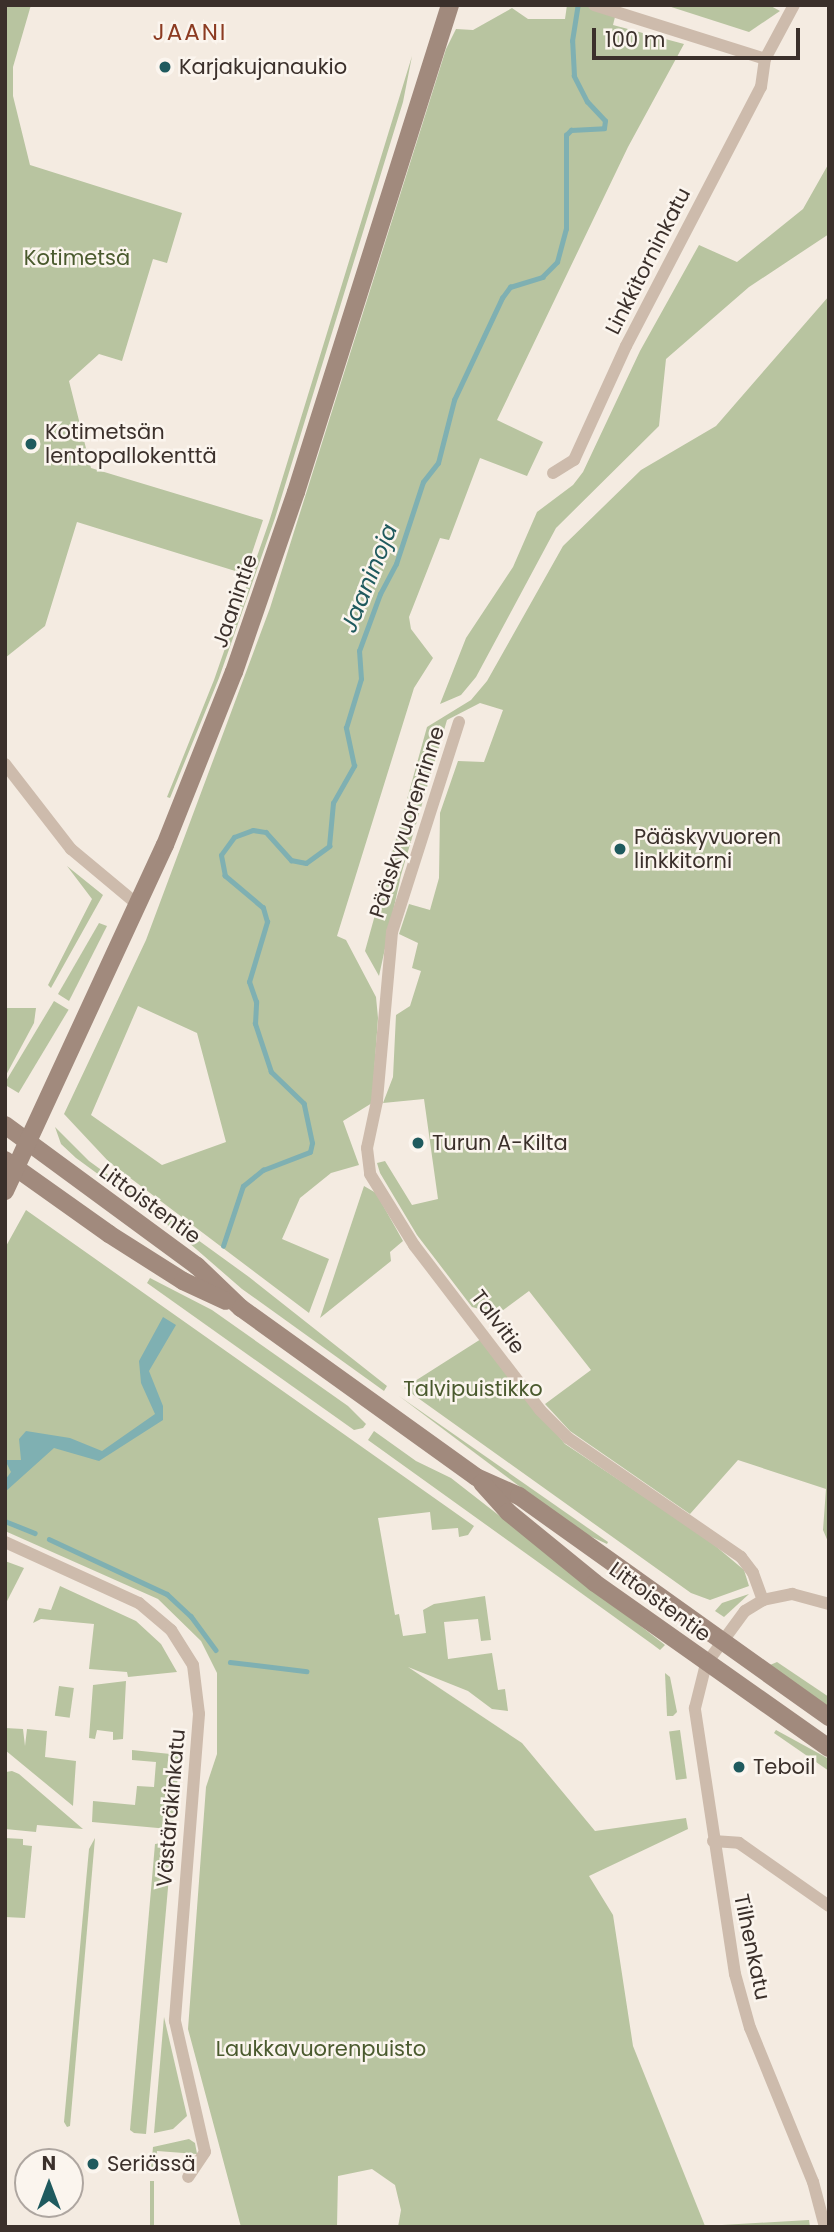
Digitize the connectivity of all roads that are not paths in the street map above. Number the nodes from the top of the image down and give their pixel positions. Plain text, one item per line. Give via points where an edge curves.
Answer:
1 (450, 5) edge
2 (594, 5) edge
3 (794, 5) edge
4 (765, 59) junction
5 (553, 473) dead end
6 (459, 722) dead end
7 (5, 764) edge
8 (137, 904) junction
9 (377, 1101) joint
10 (5, 1125) edge
11 (27, 1141) junction
12 (10, 1164) edge
13 (5, 1191) edge
14 (241, 1308) junction
15 (476, 1477) junction
16 (5, 1542) edge
17 (763, 1600) junction
18 (829, 1604) edge
19 (720, 1641) junction
20 (706, 1664) junction
21 (829, 1717) edge
22 (829, 1748) edge
23 (713, 1841) junction
24 (829, 1906) edge
25 (188, 2177) dead end
26 (825, 2227) edge

1 - 8 main road, Jaanintie via 258,605 197,768
2 - 4 street
3 - 4 street, Linkkitorninkatu
4 - 5 street, Linkkitorninkatu via 761,87 626,346 573,460
6 - 9 street, Pääskyvuorenrinne via 392,932
7 - 8 street via 71,849
8 - 11 main road, Jaanintie
9 - 17 street, Talvitie via 367,1148 370,1174 414,1245 540,1410 568,1438 741,1557 754,1573
10 - 11 main road, Littoistentie
11 - 12 main road, Jaanintie
11 - 14 main road, Littoistentie via 197,1266
12 - 13 main road, Jaanintie
12 - 14 main road, Littoistentie via 183,1281
14 - 15 main road, Littoistentie
15 - 19 main road, Littoistentie via 519,1496
15 - 20 main road, Littoistentie via 508,1512 595,1583
16 - 25 street, Västäräkinkatu via 139,1603 171,1630 193,1665 199,1714 175,2021 205,2152
17 - 18 street via 792,1594
17 - 19 street via 745,1611
19 - 20 street, Tilhenkatu
19 - 21 main road, Littoistentie
20 - 22 main road, Littoistentie
20 - 23 street, Tilhenkatu via 695,1708
23 - 24 street via 740,1843
23 - 26 street, Tilhenkatu via 741,1999 813,2182

